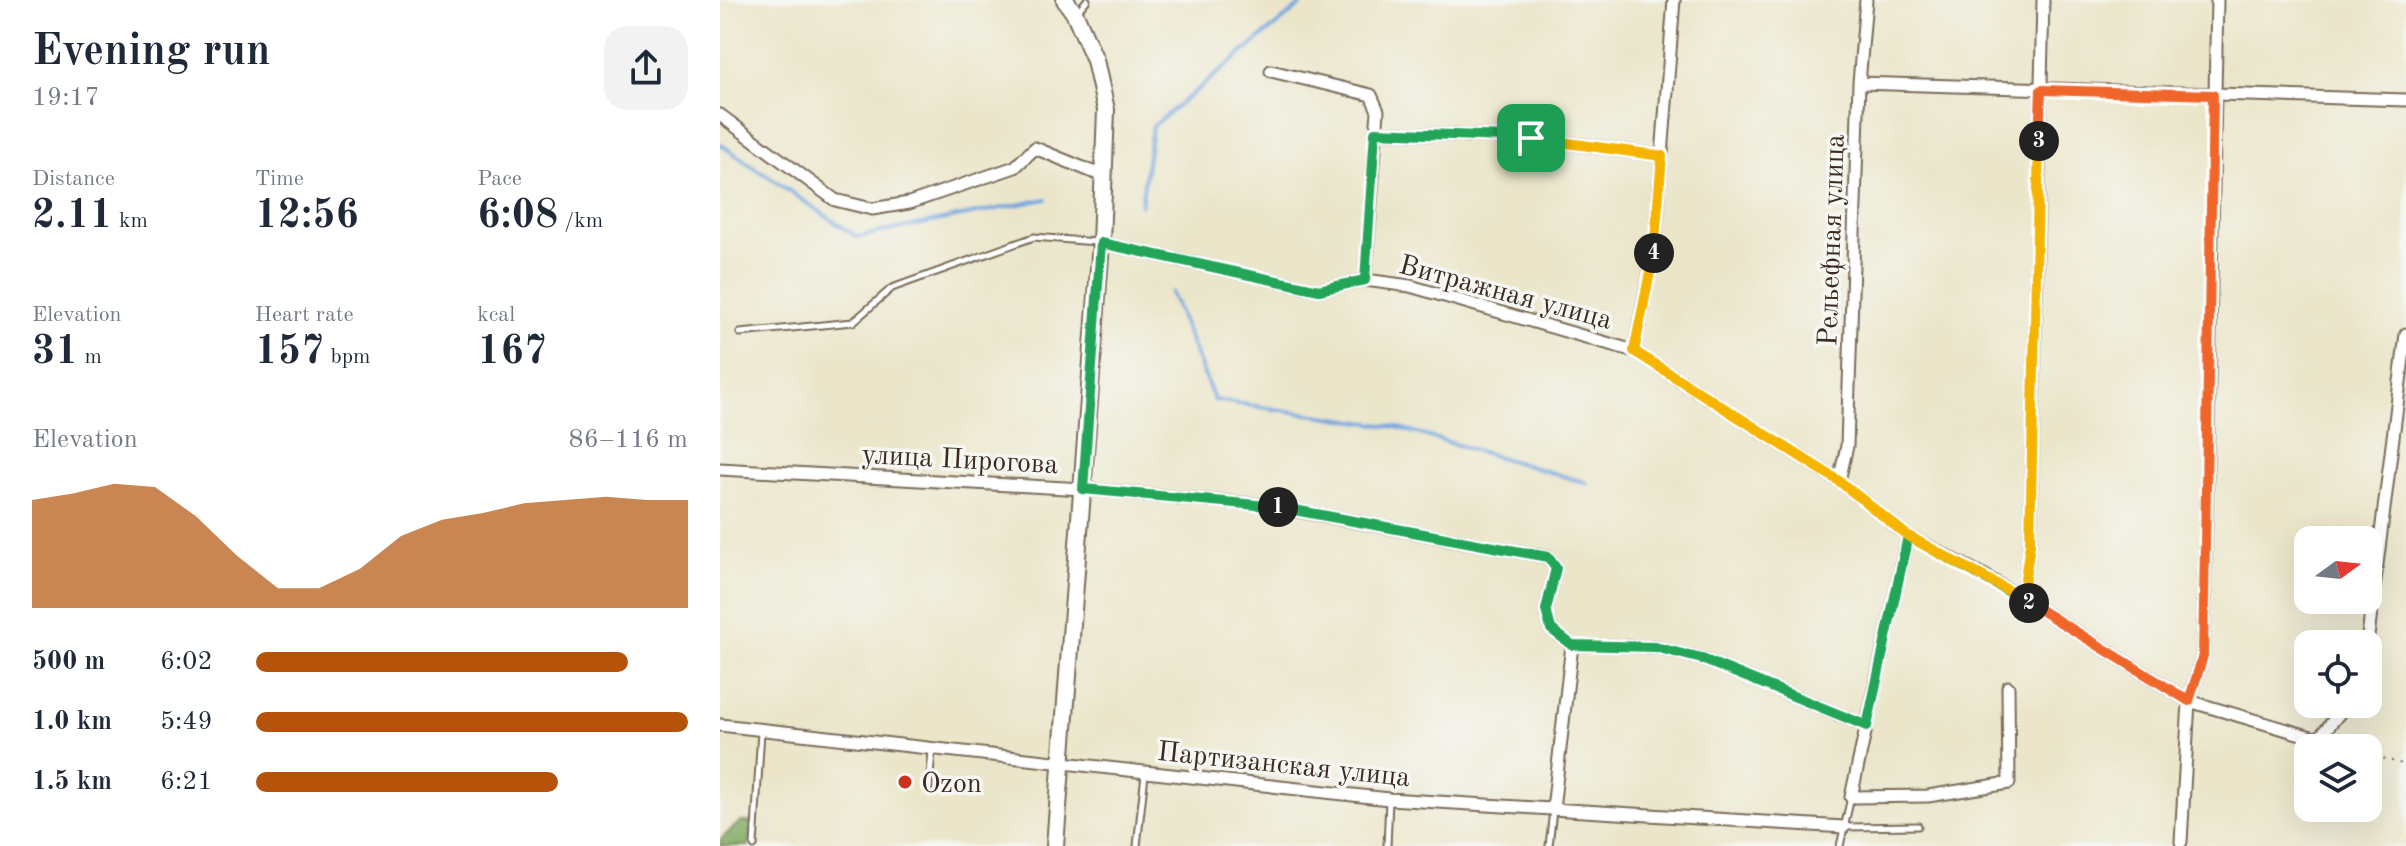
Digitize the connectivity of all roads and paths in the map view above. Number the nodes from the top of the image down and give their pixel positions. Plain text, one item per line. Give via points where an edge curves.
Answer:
1 (1087, 0) edge
2 (1674, 0) edge
3 (1866, 0) edge
4 (2043, 0) edge
5 (2217, 0) edge
6 (1070, 7) edge
7 (1271, 71) dead end
8 (1859, 83) junction
9 (2041, 90) junction
10 (2213, 95) junction
11 (2406, 100) edge
12 (720, 115) edge
13 (1375, 132) junction
14 (1662, 156) junction
15 (1105, 177) junction
16 (1101, 243) junction
17 (1365, 280) junction
18 (740, 333) dead end
19 (2406, 334) edge
20 (1634, 351) junction
21 (720, 469) edge
22 (1839, 481) junction
23 (1083, 489) junction
24 (1908, 536) junction
25 (2022, 598) junction
26 (2369, 630) edge
27 (1572, 645) junction
28 (2008, 687) dead end
29 (2189, 701) junction
30 (2335, 718) edge
31 (720, 725) edge
32 (1867, 726) junction
33 (761, 730) junction
34 (2301, 734) edge
35 (2322, 734) edge
36 (932, 750) junction
37 (2382, 758) edge
38 (1062, 765) junction
39 (2406, 765) edge
40 (1145, 774) junction
41 (929, 788) dead end
42 (1851, 797) junction
43 (1389, 799) junction
44 (1553, 809) junction
45 (1918, 826) dead end
46 (1844, 827) junction
47 (2181, 842) dead end
48 (754, 846) edge
49 (1055, 846) edge
50 (1137, 846) edge
51 (1387, 846) edge
52 (1549, 846) edge
53 (1840, 846) edge

1 - 6 lane
2 - 14 street, Витражная улица
3 - 8 street, Рельефная улица
4 - 9 street
5 - 10 street
6 - 15 main road via 1095,60 1106,110
7 - 13 street, Витражная улица via 1371,95 1378,111
8 - 9 street
8 - 22 street, Рельефная улица via 1847,446
9 - 10 street
9 - 25 street via 2030,545
10 - 11 street
10 - 29 street via 2203,656
12 - 15 street via 835,200 872,209 909,203 1015,167 1035,148
13 - 14 street via 1531,138
13 - 17 street, Витражная улица
14 - 20 street, Витражная улица via 1655,246
15 - 16 main road
16 - 17 street, Витражная улица via 1319,290
16 - 18 lane via 1034,237 892,288 853,322
16 - 23 main road
17 - 20 street, Витражная улица via 1410,286
19 - 26 street
20 - 22 street, Витражная улица
21 - 23 street, улица Пирогова
22 - 24 street, Витражная улица
23 - 27 street, улица Пирогова via 1271,506 1548,557 1556,568 1546,610 1551,629
23 - 38 main road
24 - 25 street, Витражная улица
24 - 32 street
25 - 29 street, Витражная улица
27 - 32 street via 1667,650 1702,659
27 - 44 street
28 - 42 street via 2009,783 1928,796
29 - 34 street, Витражная улица
29 - 47 street
30 - 35 street
31 - 33 street, Партизанская улица
32 - 42 street
33 - 36 street, Партизанская улица
33 - 48 lane
36 - 38 street, Партизанская улица
36 - 41 lane
37 - 39 path
38 - 40 street, Партизанская улица
38 - 49 main road
40 - 43 street, Партизанская улица
40 - 50 lane
42 - 46 lane
43 - 44 street, Партизанская улица
43 - 51 lane
44 - 46 street, Партизанская улица
44 - 52 lane
45 - 46 lane
46 - 53 lane

